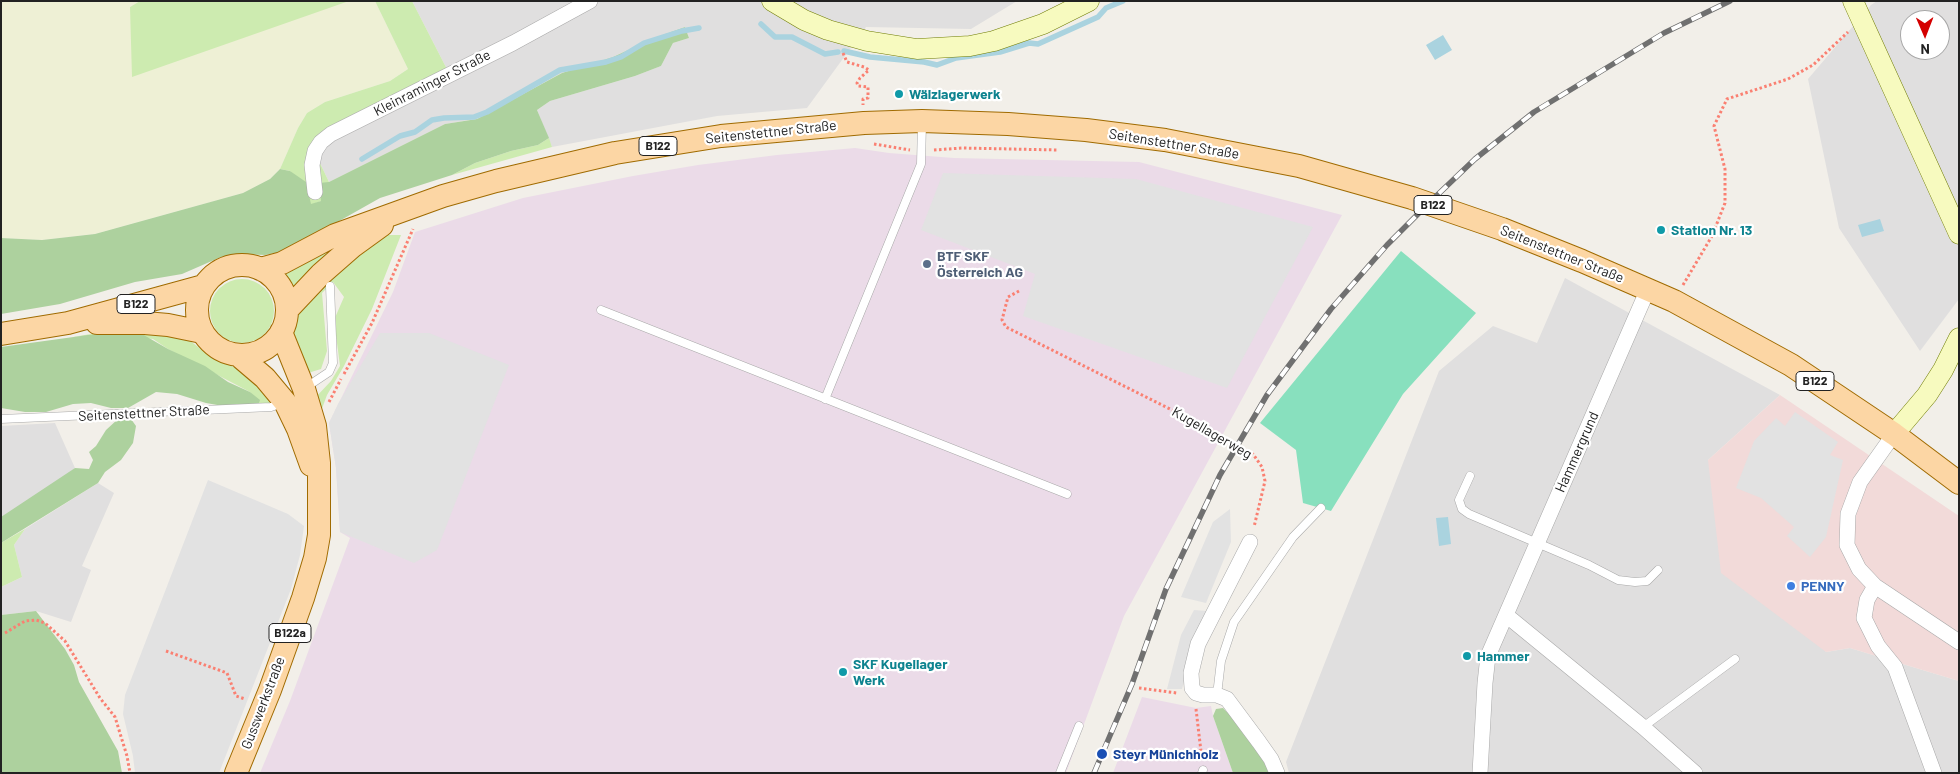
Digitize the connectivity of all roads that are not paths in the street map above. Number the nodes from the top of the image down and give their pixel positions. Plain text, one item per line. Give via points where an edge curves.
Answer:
1 (590, 1) edge
2 (772, 1) edge
3 (1089, 1) edge
4 (1857, 10) edge
5 (922, 121) junction
6 (315, 192) dead end
7 (401, 211) junction
8 (1959, 234) edge
9 (260, 269) junction
10 (204, 286) junction
11 (330, 286) dead end
12 (1648, 289) junction
13 (287, 310) junction
14 (600, 310) dead end
15 (68, 322) junction
16 (202, 332) junction
17 (281, 332) junction
18 (1, 334) edge
19 (1959, 338) edge
20 (238, 355) junction
21 (294, 395) junction
22 (825, 399) junction
23 (1, 419) edge
24 (1894, 434) junction
25 (1470, 476) dead end
26 (1959, 483) edge
27 (1066, 494) dead end
28 (1321, 508) dead end
29 (1250, 542) road end
30 (1538, 543) junction
31 (1658, 570) dead end
32 (1875, 586) junction
33 (1506, 615) junction
34 (1959, 642) edge
35 (1735, 659) dead end
36 (1217, 695) junction
37 (1078, 726) dead end
38 (1643, 727) junction
39 (236, 773) edge
40 (1060, 773) edge
41 (1276, 773) edge
42 (1480, 773) edge
43 (1694, 773) edge
44 (1934, 773) edge

1 - 6 street, Kleinraminger Straße via 331,134 315,151 312,165
2 - 3 main road via 828,30 867,41 917,49 970,46 1017,34
4 - 8 main road
5 - 7 main road, Seitenstettner Straße / B122 via 820,126 624,151 496,181
5 - 12 main road, Seitenstettner Straße / B122 via 1086,130 1165,140 1299,166 1412,198 1502,229
5 - 22 lane via 921,164
7 - 9 main road, Seitenstettner Straße / B122 via 335,235 282,263
7 - 13 main road, Seitenstettner Straße / B122 via 340,257
9 - 10 main road, B122 via 229,267 214,274
9 - 13 main road via 274,279 284,293
10 - 15 main road, B122
10 - 16 main road via 197,301 197,317
11 - 21 lane via 333,363 329,372
12 - 24 main road, Seitenstettner Straße / B122 via 1792,365
12 - 30 street, Hammergrund
13 - 17 main road, B122
14 - 22 lane
15 - 16 main road, B122 via 145,323
15 - 18 main road, B122
16 - 20 main road via 211,344 224,352
17 - 20 main road via 270,345 255,353
17 - 21 main road, Gusswerkstraße / B122a
19 - 24 main road via 1928,395
20 - 21 main road, Gusswerkstraße / B122a via 265,378
21 - 23 lane, Seitenstettner Straße via 271,407
21 - 39 main road, Gusswerkstraße / B122a via 298,429 319,487 315,558 270,690
22 - 27 lane
24 - 26 main road, Seitenstettner Straße / B122
24 - 32 street via 1860,482 1848,514 1847,545 1859,569
25 - 30 lane via 1459,500 1462,509
28 - 36 lane via 1294,538 1234,622 1220,661
29 - 36 street via 1198,644 1191,673 1193,691
30 - 31 lane via 1618,580 1646,581
30 - 33 street, Hammergrund
32 - 34 street
32 - 44 street via 1867,600 1864,618 1878,646 1895,667
33 - 38 street
33 - 42 street, Hammergrund via 1488,656
35 - 38 lane
36 - 41 street via 1227,699 1271,759
37 - 40 lane
38 - 43 street

